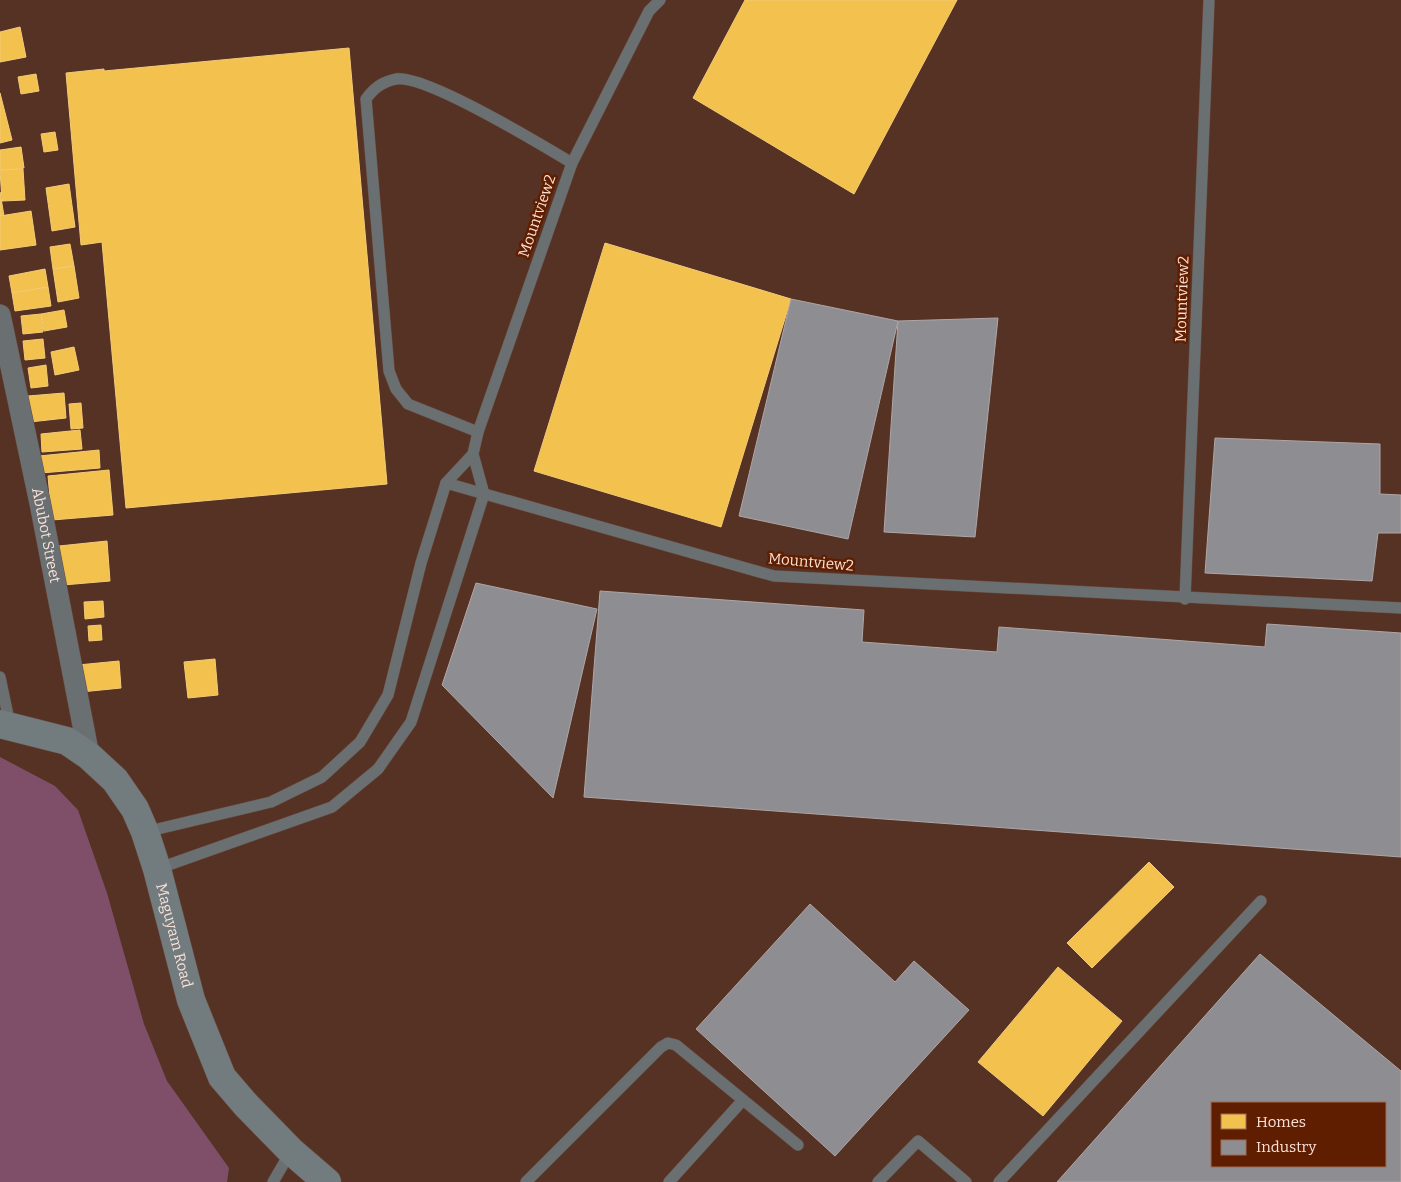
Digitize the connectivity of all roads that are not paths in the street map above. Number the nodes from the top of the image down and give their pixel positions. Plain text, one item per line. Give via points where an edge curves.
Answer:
1 (660, 0) edge
2 (1209, 0) edge
3 (572, 163) junction
4 (0, 315) edge
5 (478, 432) junction
6 (472, 454) junction
7 (446, 483) junction
8 (484, 494) junction
9 (1185, 599) junction
10 (1401, 608) edge
11 (0, 677) edge
12 (5, 725) edge
13 (89, 756) junction
14 (145, 832) junction
15 (157, 869) junction
16 (1261, 901) dead end
17 (743, 1100) junction
18 (798, 1145) dead end
19 (291, 1151) junction
20 (273, 1182) edge
21 (327, 1182) edge
22 (526, 1182) edge
23 (669, 1182) edge
24 (878, 1182) edge
25 (966, 1182) edge
26 (999, 1182) edge

1 - 3 lane, Mountview2 via 650,12
2 - 9 lane, Mountview2
3 - 5 lane, Mountview2
3 - 5 lane via 424,83 398,79 376,86 366,99 389,371 396,389 408,404
4 - 13 street, Abubot Street
5 - 6 lane, Mountview2
6 - 7 lane
6 - 8 lane
7 - 8 lane, Mountview2
7 - 14 lane via 421,563 388,695 360,742 322,777 271,802
8 - 9 lane, Mountview2 via 774,576
8 - 15 lane via 411,722 378,770 332,807
9 - 10 lane, Mountview2
11 - 12 lane
12 - 13 main road, Maguyam Road via 67,741
13 - 14 main road, Maguyam Road via 115,780 135,809
14 - 15 main road, Maguyam Road
15 - 19 main road, Maguyam Road via 191,1000 222,1077
16 - 26 lane
17 - 18 lane
17 - 22 lane via 668,1043
17 - 23 lane
19 - 20 lane
19 - 21 main road, Maguyam Road
24 - 25 lane via 918,1141

